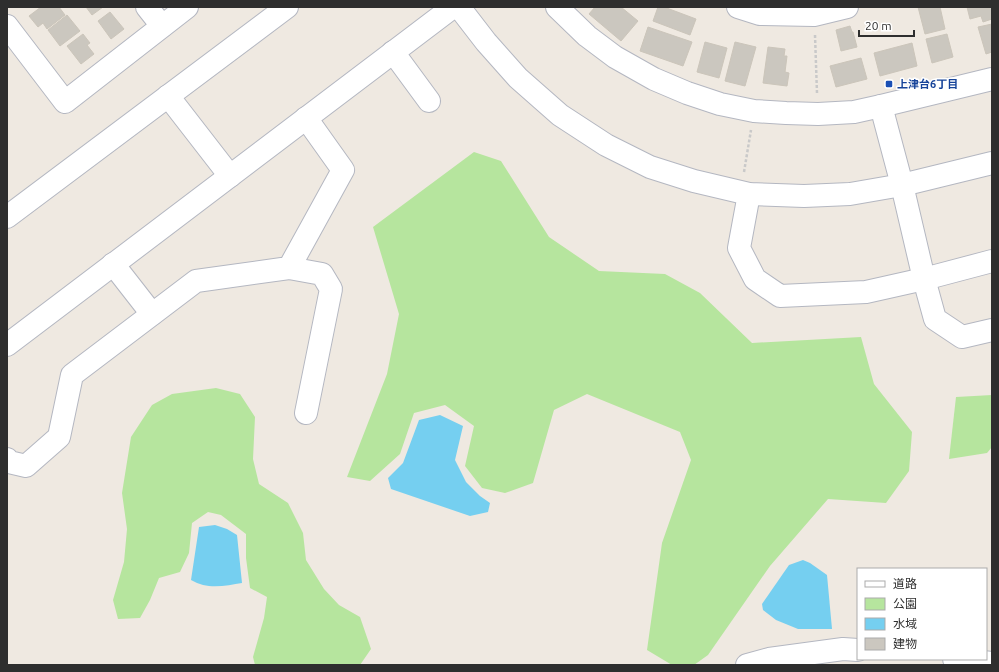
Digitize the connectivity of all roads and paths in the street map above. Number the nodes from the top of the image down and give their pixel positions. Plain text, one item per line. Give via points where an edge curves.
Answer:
1 (147, 7) edge
2 (187, 7) edge
3 (287, 7) edge
4 (453, 7) edge
5 (459, 7) edge
6 (557, 7) edge
7 (738, 7) edge
8 (847, 7) edge
9 (811, 11) edge
10 (7, 26) edge
11 (162, 26) junction
12 (393, 52) junction
13 (992, 79) edge
14 (168, 96) junction
15 (429, 101) dead end
16 (881, 106) junction
17 (754, 111) junction
18 (818, 114) junction
19 (306, 118) junction
20 (992, 163) edge
21 (230, 176) junction
22 (902, 185) junction
23 (745, 193) junction
24 (7, 217) edge
25 (992, 262) edge
26 (113, 264) junction
27 (289, 268) junction
28 (924, 279) junction
29 (152, 314) junction
30 (992, 330) edge
31 (7, 345) edge
32 (306, 413) dead end
33 (7, 460) edge
34 (857, 650) edge
35 (964, 660) edge
36 (992, 663) edge
37 (746, 665) edge

1 - 11 street
2 - 11 street
3 - 14 street
4 - 12 street
5 - 23 street via 518,78 560,115 606,145 650,167
6 - 17 street via 587,36 615,57 654,79 720,104
7 - 9 street via 760,14
8 - 9 street
9 - 18 path
10 - 11 street via 65,102
12 - 15 street
12 - 19 street
13 - 16 street
14 - 21 street
14 - 24 street
16 - 18 street via 854,112
16 - 22 street
17 - 18 street
17 - 23 path
19 - 21 street
19 - 27 street via 343,170
20 - 22 street
21 - 26 street
22 - 23 street via 850,194 804,196
22 - 28 street
23 - 28 street via 739,248 755,278 780,296 866,292
25 - 28 street
26 - 29 street
26 - 31 street
27 - 29 street via 196,281
27 - 32 street via 322,274 331,289
28 - 30 street via 935,319 962,337
29 - 33 street via 72,375 59,437 26,466
34 - 37 street via 843,649 769,659
35 - 36 street

